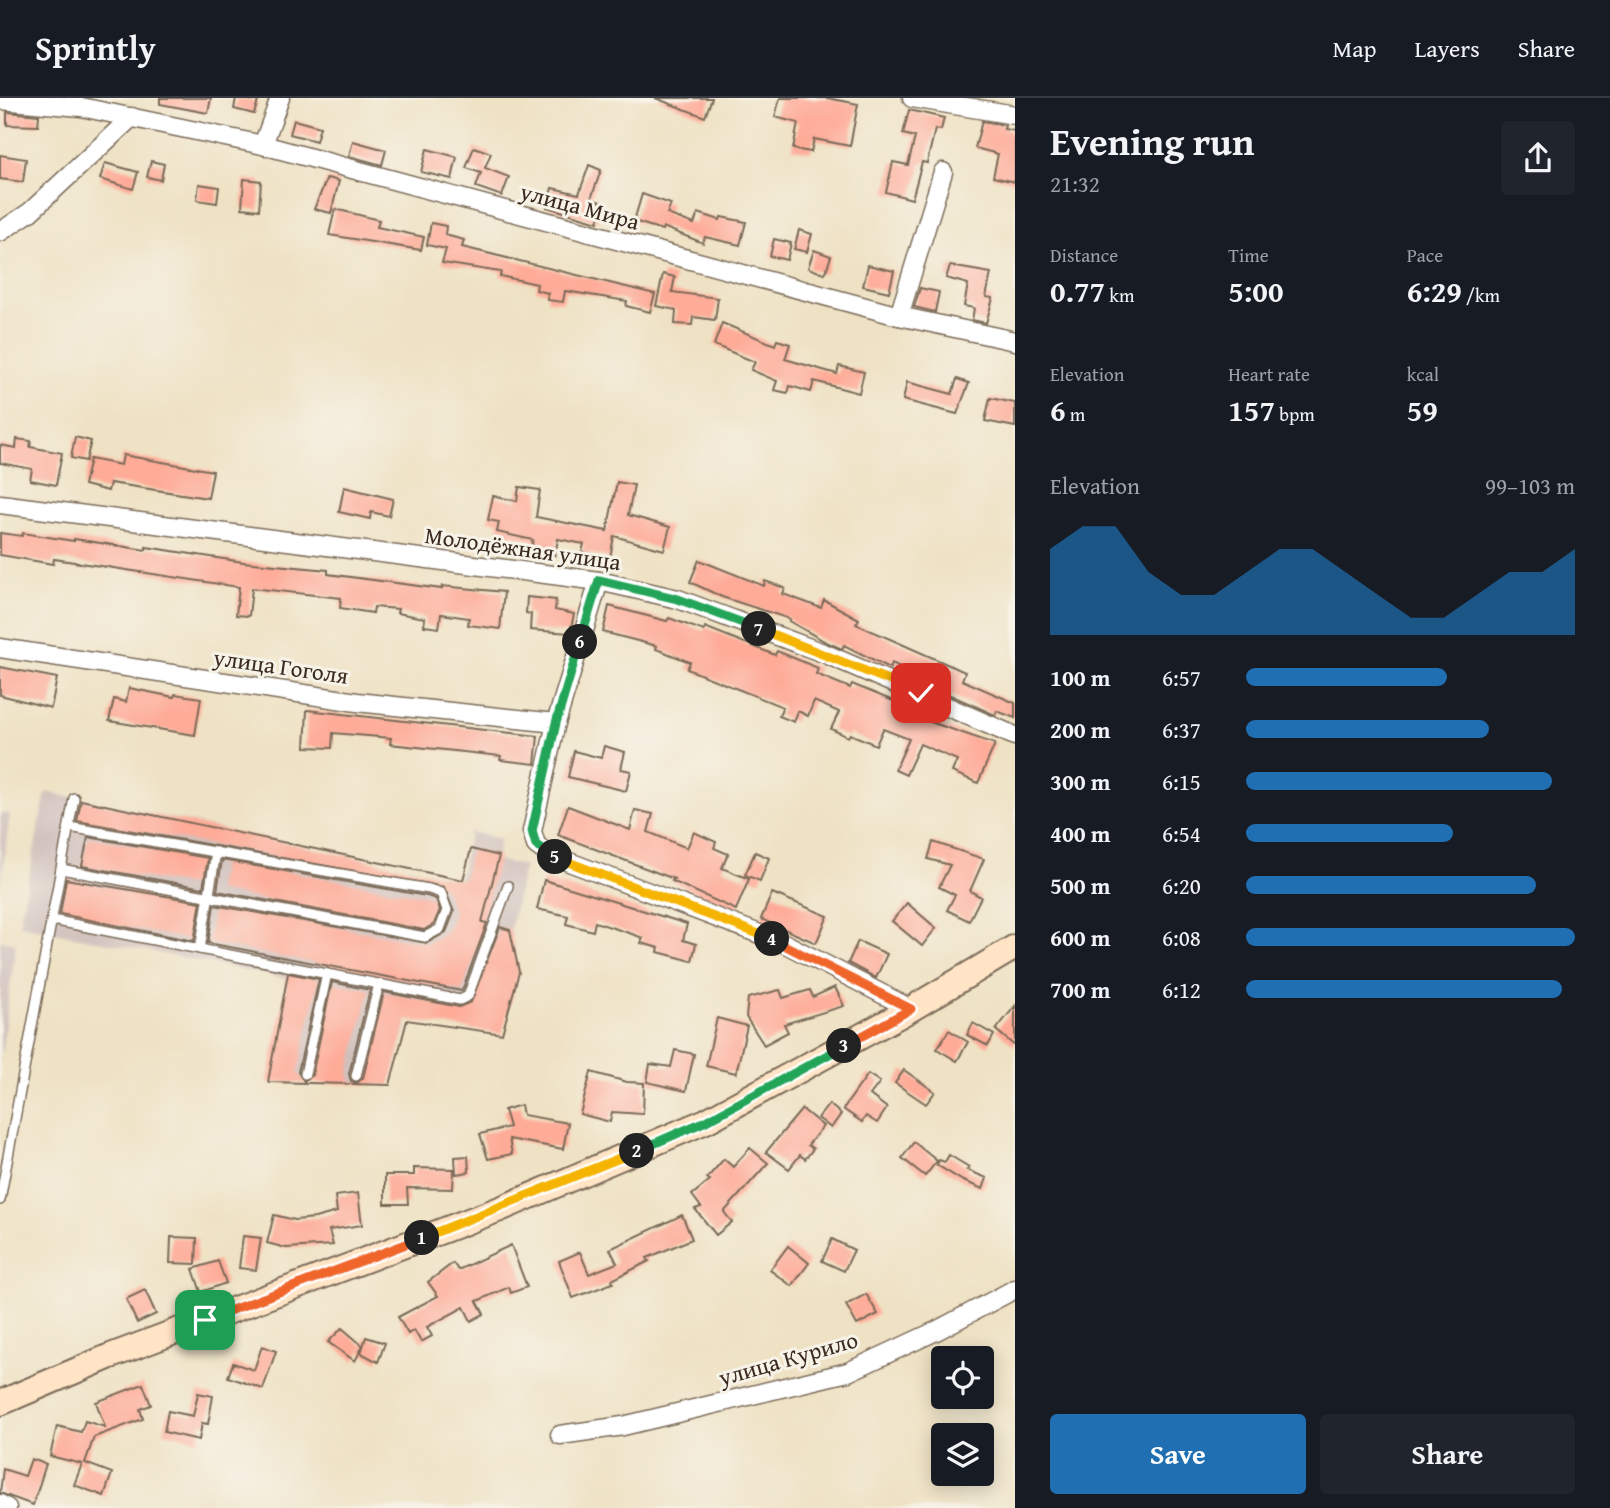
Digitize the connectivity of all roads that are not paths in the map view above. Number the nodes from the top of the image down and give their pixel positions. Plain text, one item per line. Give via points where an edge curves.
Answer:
1 (280, 98) edge
2 (912, 98) edge
3 (0, 100) edge
4 (1015, 115) edge
5 (132, 117) junction
6 (263, 145) junction
7 (943, 172) dead end
8 (0, 232) edge
9 (899, 316) junction
10 (1015, 341) edge
11 (0, 504) edge
12 (599, 580) junction
13 (0, 648) edge
14 (556, 723) junction
15 (1015, 736) edge
16 (74, 798) dead end
17 (69, 827) junction
18 (216, 852) junction
19 (61, 869) junction
20 (508, 887) dead end
21 (209, 897) junction
22 (52, 920) junction
23 (1015, 947) edge
24 (200, 949) junction
25 (327, 974) junction
26 (379, 984) junction
27 (911, 1009) junction
28 (305, 1074) dead end
29 (356, 1076) dead end
30 (0, 1200) edge
31 (1015, 1289) edge
32 (0, 1404) edge
33 (560, 1435) dead end
34 (0, 1504) edge
35 (7, 1508) edge

1 - 6 street
2 - 4 street
3 - 5 street, улица Мира
5 - 6 street, улица Мира
5 - 8 street via 30,212
6 - 9 street, улица Мира
7 - 9 street
9 - 10 street, улица Мира
11 - 12 street, Молодёжная улица
12 - 14 street
12 - 15 street, Молодёжная улица via 678,599 776,635
13 - 14 street, улица Гоголя via 357,702
14 - 27 street via 532,831 536,845 548,854 786,944
16 - 17 lane
17 - 18 lane
17 - 19 lane
18 - 21 lane
18 - 21 lane via 429,889 440,893 447,910 440,929 425,937
19 - 21 lane
19 - 22 lane
20 - 26 lane via 468,996 460,1000
21 - 24 lane
22 - 24 lane
22 - 30 lane
23 - 27 main road
24 - 25 lane
25 - 26 lane
25 - 28 lane
26 - 29 lane
27 - 32 main road via 706,1121 500,1209 108,1357
31 - 33 street, улица Курило via 848,1372 623,1426
34 - 35 street

